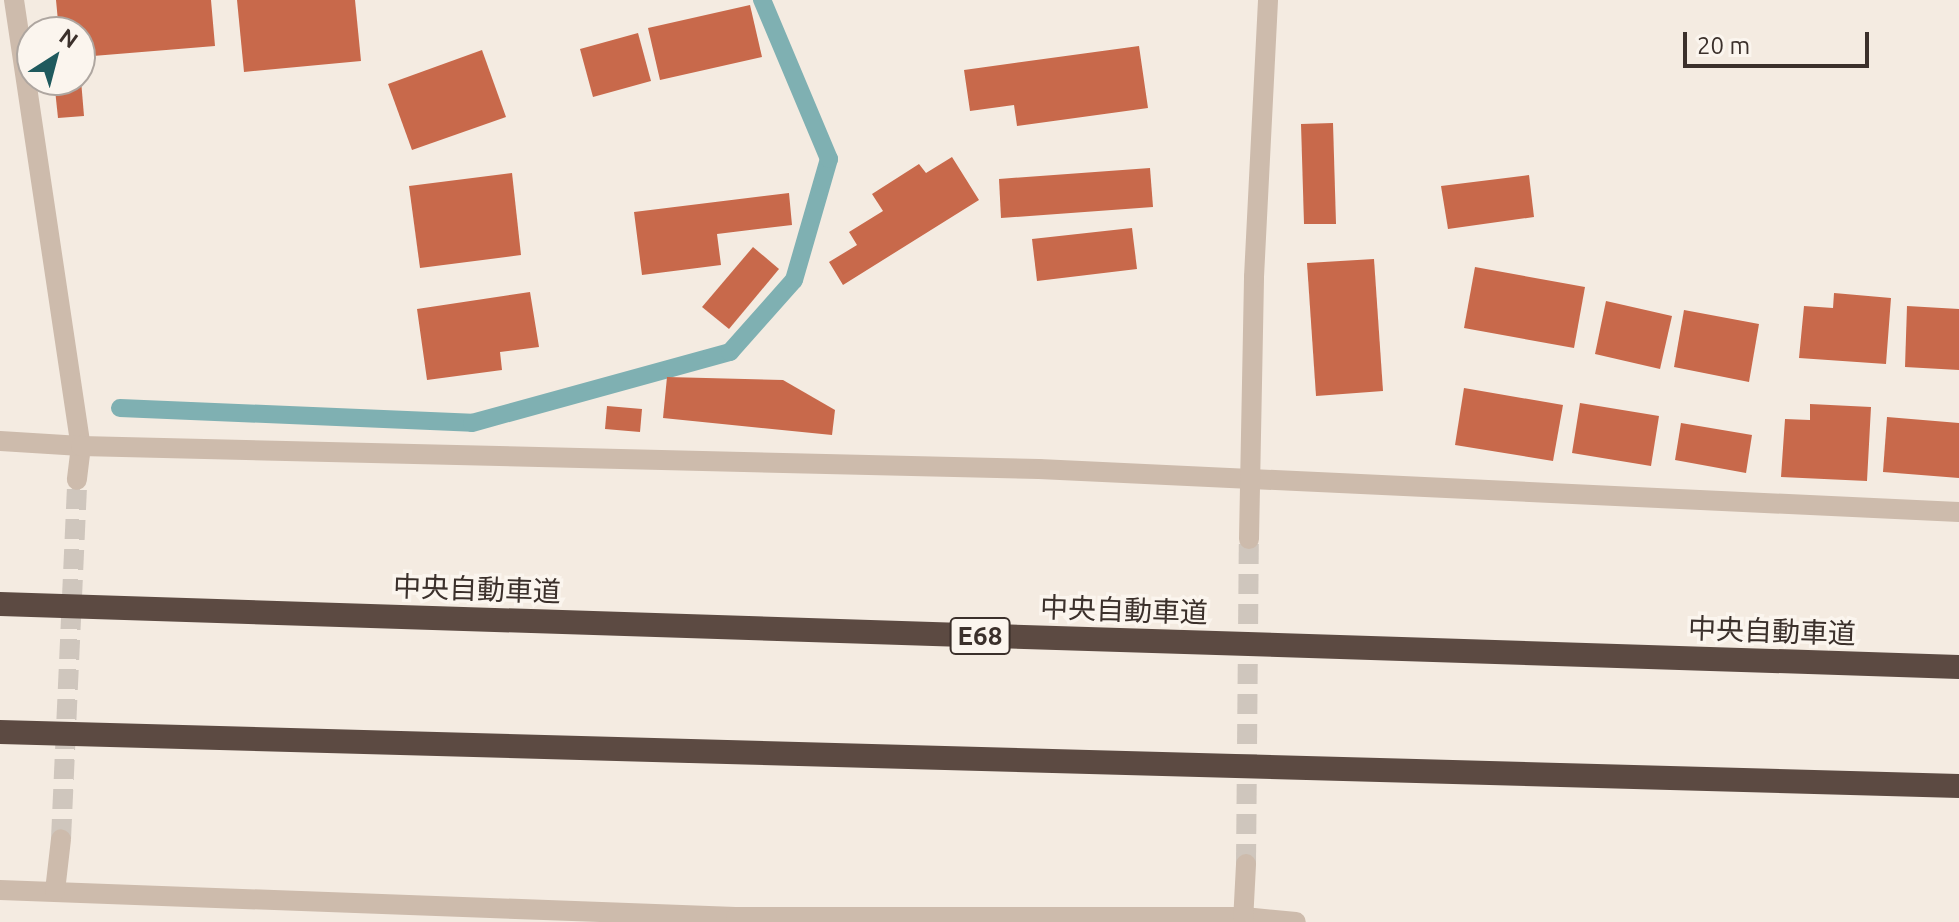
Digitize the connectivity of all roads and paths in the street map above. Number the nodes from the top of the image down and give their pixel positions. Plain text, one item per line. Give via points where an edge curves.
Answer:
1 (14, 0) edge
2 (1268, 0) edge
3 (0, 441) edge
4 (81, 446) junction
5 (77, 480) tunnel mouth
6 (1252, 480) junction
7 (1959, 512) edge
8 (1249, 539) tunnel mouth
9 (0, 604) edge
10 (1959, 667) edge
11 (0, 732) edge
12 (1959, 786) edge
13 (61, 839) tunnel mouth
14 (1246, 864) tunnel mouth
15 (0, 890) edge
16 (55, 891) junction
17 (734, 920) edge
18 (1243, 920) edge
19 (1296, 922) edge

1 - 4 street
2 - 6 street via 1254,277
3 - 4 street
4 - 5 street
4 - 6 street via 1039,469
6 - 7 street
6 - 8 street
9 - 10 highway, 中央自動車道 / E68
11 - 12 highway
13 - 16 street
14 - 18 street
15 - 16 street
16 - 17 street
17 - 18 street
18 - 19 street

